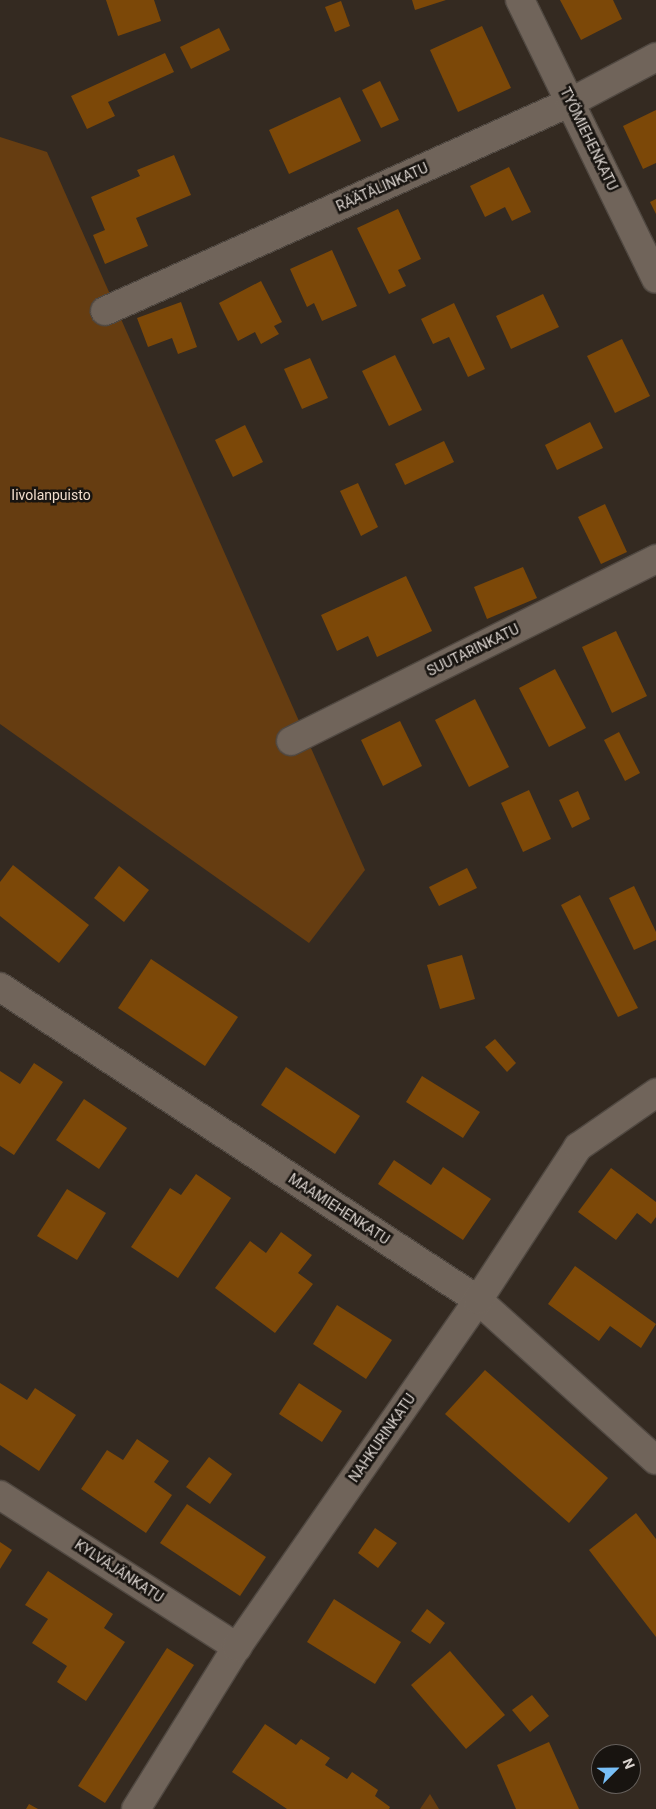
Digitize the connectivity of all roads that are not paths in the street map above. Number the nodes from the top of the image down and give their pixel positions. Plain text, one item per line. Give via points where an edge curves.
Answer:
1 (520, 0) edge
2 (656, 57) edge
3 (571, 102) junction
4 (656, 279) edge
5 (105, 311) dead end
6 (656, 560) edge
7 (291, 741) dead end
8 (0, 987) edge
9 (656, 1093) edge
10 (478, 1300) junction
11 (656, 1460) edge
12 (0, 1495) edge
13 (237, 1647) junction
14 (136, 1809) edge

1 - 3 street, TYÖMIEHENKATU
2 - 3 street, RÄÄTÄLINKATU
3 - 4 street, TYÖMIEHENKATU
3 - 5 street, RÄÄTÄLINKATU
6 - 7 street, SUUTARINKATU
8 - 10 street, MAAMIEHENKATU
9 - 10 street, NAHKURINKATU via 578,1147
10 - 11 street, MAAMIEHENKATU
10 - 13 street, NAHKURINKATU
12 - 13 street, KYLVÄJÄNKATU
13 - 14 street, NAHKURINKATU

